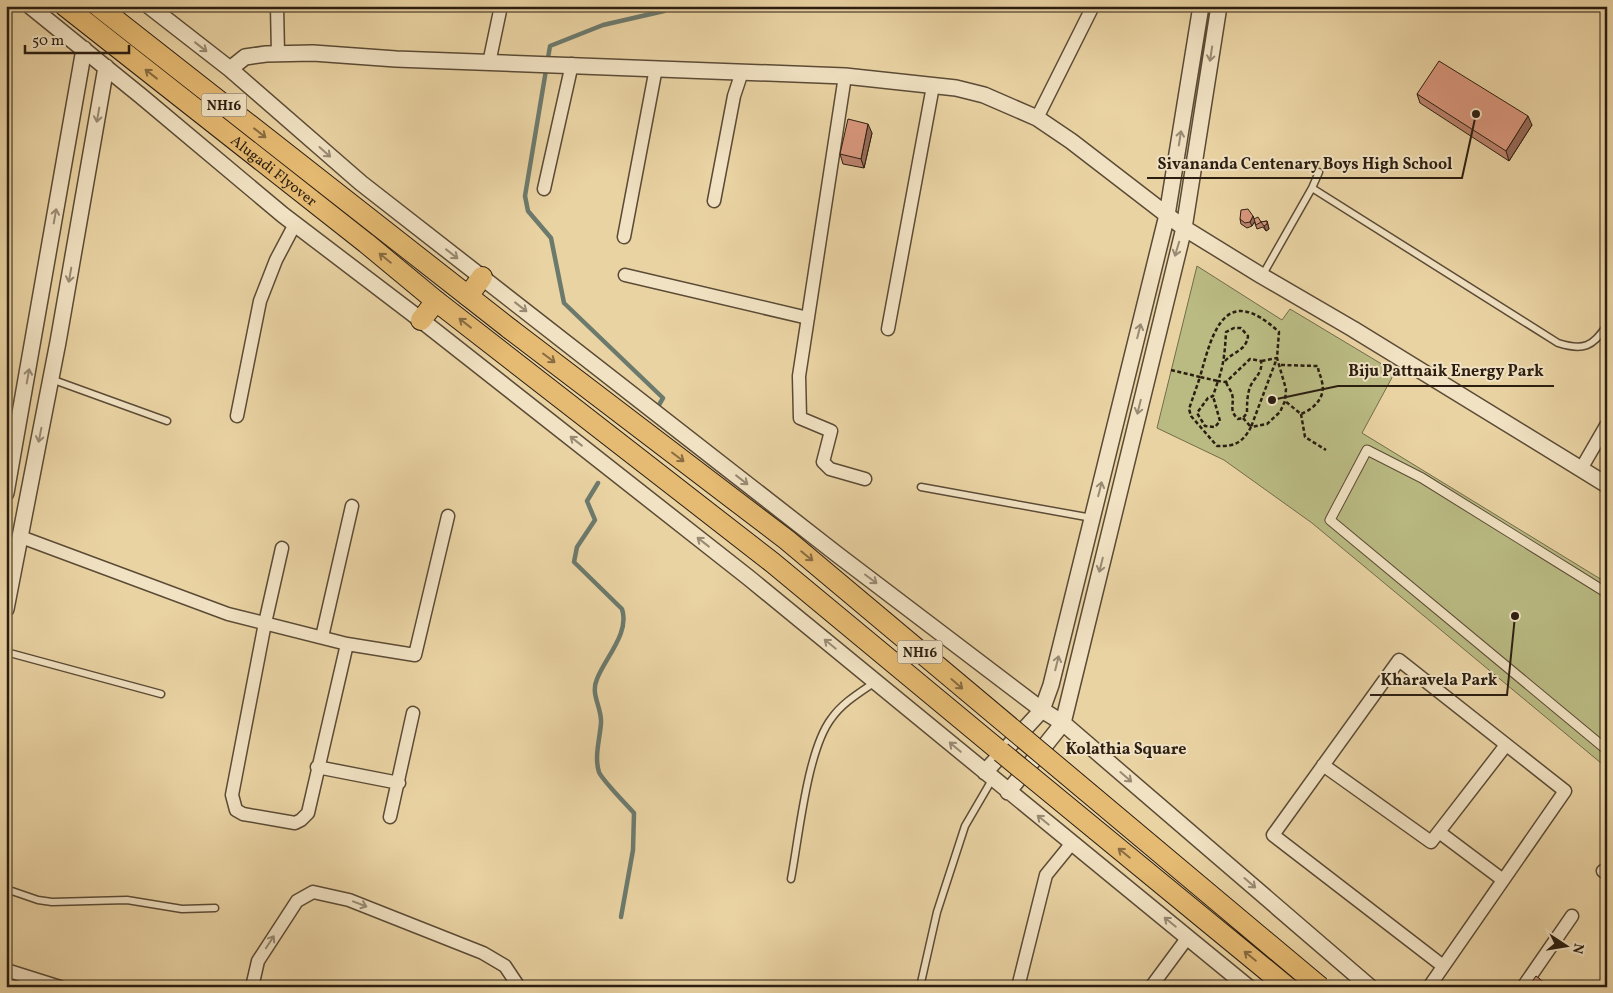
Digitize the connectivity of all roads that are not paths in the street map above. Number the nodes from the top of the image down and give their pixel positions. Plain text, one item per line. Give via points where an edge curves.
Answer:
1 (30, 6) edge
2 (65, 6) edge
3 (98, 6) edge
4 (149, 6) edge
5 (277, 6) edge
6 (501, 6) edge
7 (1093, 6) edge
8 (1201, 6) edge
9 (1219, 6) edge
10 (84, 49) junction
11 (278, 54) junction
12 (489, 63) junction
13 (568, 64) junction
14 (106, 67) junction
15 (656, 68) junction
16 (230, 69) junction
17 (742, 72) junction
18 (845, 76) junction
19 (933, 86) junction
20 (1037, 118) junction
21 (1319, 172) dead end
22 (1312, 188) junction
23 (544, 189) dead end
24 (714, 201) dead end
25 (1167, 215) junction
26 (295, 224) junction
27 (1184, 228) junction
28 (624, 237) dead end
29 (625, 275) dead end
30 (1262, 276) junction
31 (482, 277) junction
32 (468, 296) junction
33 (436, 300) junction
34 (808, 318) junction
35 (421, 320) junction
36 (1607, 326) edge
37 (888, 329) dead end
38 (51, 378) junction
39 (237, 416) dead end
40 (167, 421) dead end
41 (1607, 424) edge
42 (1581, 469) junction
43 (865, 479) dead end
44 (1607, 485) edge
45 (921, 487) dead end
46 (6, 493) edge
47 (352, 506) dead end
48 (448, 516) dead end
49 (1093, 518) junction
50 (21, 537) junction
51 (282, 548) dead end
52 (1607, 593) edge
53 (6, 609) edge
54 (265, 623) junction
55 (322, 638) junction
56 (347, 644) junction
57 (6, 652) edge
58 (876, 681) junction
59 (161, 694) dead end
60 (1042, 710) junction
61 (413, 713) dead end
62 (1063, 723) junction
63 (1506, 745) junction
64 (1607, 750) edge
65 (1323, 765) junction
66 (317, 767) junction
67 (989, 775) junction
68 (399, 784) junction
69 (1008, 792) junction
70 (390, 817) dead end
71 (1439, 832) junction
72 (1072, 843) junction
73 (791, 879) dead end
74 (1503, 880) junction
75 (6, 889) edge
76 (215, 908) dead end
77 (1572, 916) dead end
78 (1188, 937) junction
79 (1443, 966) junction
80 (6, 970) edge
81 (60, 987) edge
82 (252, 987) edge
83 (519, 987) edge
84 (920, 987) edge
85 (1018, 987) edge
86 (1151, 987) edge
87 (1248, 987) edge
88 (1287, 987) edge
89 (1320, 987) edge
90 (1370, 987) edge
91 (1428, 987) edge
92 (1523, 987) edge

1 - 10 street
33 -> 2 highway, Alugadi Flyover / NH16
3 -> 32 highway, Alugadi Flyover / NH16
4 -> 16 street
5 - 11 street
6 - 12 street
7 - 20 street
25 -> 8 street
9 -> 27 street
10 - 14 street
46 -> 10 street
11 - 12 street
11 - 16 street via 245,57
12 - 13 street
13 - 15 street
13 - 23 street
14 - 26 street
14 -> 38 street
15 - 17 street
15 - 28 street
16 -> 31 street via 360,183
17 - 18 street
17 - 24 street via 734,96
18 - 19 street
18 - 34 street
19 - 20 street via 984,95
19 - 37 street
20 - 25 street
21 - 22 lane
22 - 30 lane
22 - 36 lane via 1558,343 1572,348 1584,346 1597,341
25 - 27 street
49 -> 25 street
26 - 35 street
26 - 39 street via 260,300
27 - 30 street
27 -> 62 street
29 - 34 street
30 - 42 street
31 - 32 highway
31 -> 60 street
32 -> 89 highway, NH16, bridge via 802,552
33 - 35 highway
88 -> 33 highway, NH16, bridge via 773,563
34 - 43 street via 799,376 800,418 831,431 823,462 830,469
58 -> 35 street
38 - 40 lane
38 -> 50 street
41 - 42 street
42 - 44 street
45 - 49 lane
47 - 55 street
48 - 56 street via 415,655
60 -> 49 street
50 - 53 street
50 - 54 street via 228,614
51 - 54 street
52 - 64 street via 1422,478 1367,450 1330,520
54 - 55 street
54 - 66 street via 235,776 233,803 236,810 287,823 302,820 308,813
55 - 56 street
56 - 66 street
57 - 59 lane
67 -> 58 street
58 - 73 lane via 843,705 818,741
60 - 62 street
60 - 67 street
61 - 68 street
62 - 69 street
62 -> 90 street
63 - 65 street via 1399,660
63 - 71 street
63 - 74 street via 1565,791
65 - 71 street via 1431,842
65 - 79 street via 1272,835
66 - 68 street
67 - 69 street
67 - 84 lane via 965,826 937,912
68 - 70 street
72 -> 69 street
71 - 74 street
78 -> 72 street
72 - 85 street via 1046,876
74 - 79 street
75 - 76 lane via 52,902 127,900 182,909
77 - 92 street
78 - 86 street
78 - 87 street
79 - 91 street
80 - 81 street
82 -> 83 street via 258,961 292,908 297,901 313,892 350,900 483,953 505,966

